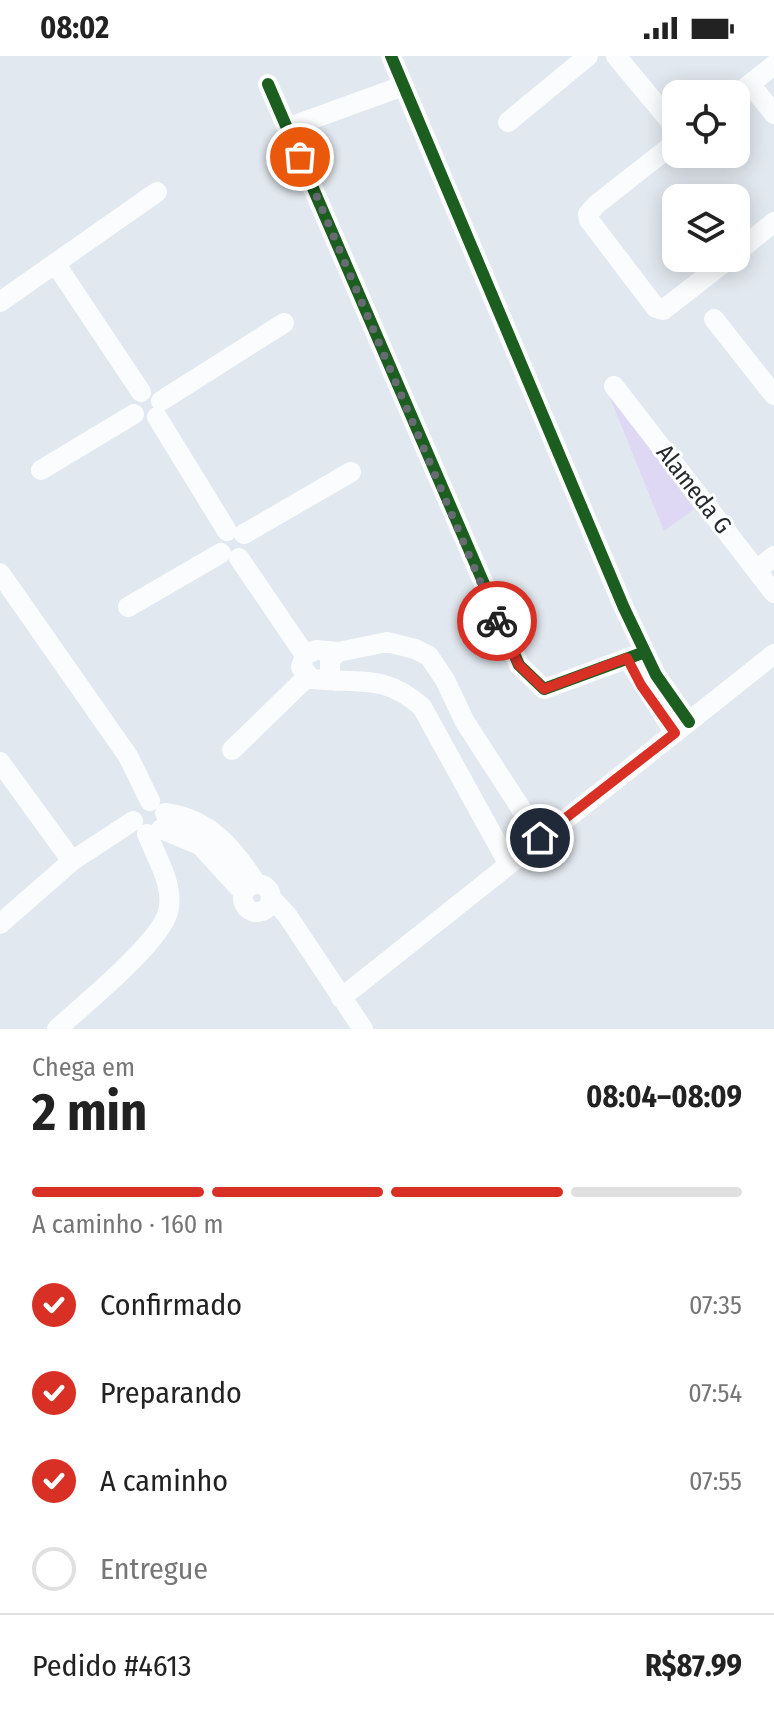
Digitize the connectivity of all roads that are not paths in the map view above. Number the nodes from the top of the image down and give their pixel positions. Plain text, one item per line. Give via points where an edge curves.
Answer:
1 (391, 56) edge
2 (616, 56) edge
3 (583, 58) edge
4 (774, 65) edge
5 (268, 84) dead end
6 (750, 84) edge
7 (403, 86) junction
8 (750, 95) edge
9 (662, 111) edge
10 (774, 114) edge
11 (508, 122) dead end
12 (287, 128) junction
13 (662, 153) edge
14 (157, 192) dead end
15 (774, 222) edge
16 (750, 242) edge
17 (55, 263) junction
18 (712, 272) edge
19 (0, 302) edge
20 (714, 319) dead end
21 (284, 323) dead end
22 (614, 386) dead end
23 (141, 392) junction
24 (774, 395) edge
25 (159, 409) junction
26 (134, 414) junction
27 (41, 470) dead end
28 (351, 472) dead end
29 (236, 533) junction
30 (230, 555) junction
31 (774, 556) edge
32 (757, 570) junction
33 (0, 573) edge
34 (774, 593) edge
35 (128, 607) dead end
36 (338, 652) junction
37 (774, 654) edge
38 (305, 655) junction
39 (636, 655) junction
40 (307, 677) junction
41 (335, 681) junction
42 (682, 727) junction
43 (473, 735) junction
44 (232, 750) dead end
45 (449, 752) junction
46 (0, 762) edge
47 (151, 820) junction
48 (540, 838) junction
49 (72, 861) junction
50 (508, 863) junction
51 (0, 924) edge
52 (341, 998) junction
53 (57, 1029) edge
54 (363, 1029) edge

1 - 7 street
2 - 9 street
3 - 11 street
4 - 6 street
5 - 12 street
7 - 12 street
7 - 39 street
8 - 10 street
12 - 39 street via 519,665 544,689
13 - 18 street via 597,204 589,220 656,308 663,310
14 - 17 street
15 - 16 street
17 - 19 street
17 - 23 street
20 - 24 street
21 - 25 street
22 - 32 street, Alameda G
23 - 25 street via 153,393
23 - 26 street via 133,402
25 - 26 street via 143,420
25 - 29 street
26 - 27 street
28 - 29 street
29 - 30 street via 219,540
30 - 35 street
30 - 38 street
31 - 32 street
32 - 34 street, Alameda G
33 - 47 street via 128,756
36 - 38 street
36 - 41 street via 330,660
36 - 43 street via 387,642 429,656
37 - 42 street
38 - 40 street via 301,667
39 - 42 street
40 - 41 street
40 - 44 street
41 - 45 street via 374,681 407,693 422,707
42 - 48 street
43 - 45 street
43 - 48 street
45 - 50 street
46 - 49 street
47 - 49 street via 101,839
47 - 52 street via 200,845 250,888 268,888 268,905 296,929
47 - 53 street via 168,890 165,918 136,955
48 - 50 street
49 - 51 street
50 - 52 street
52 - 54 street

